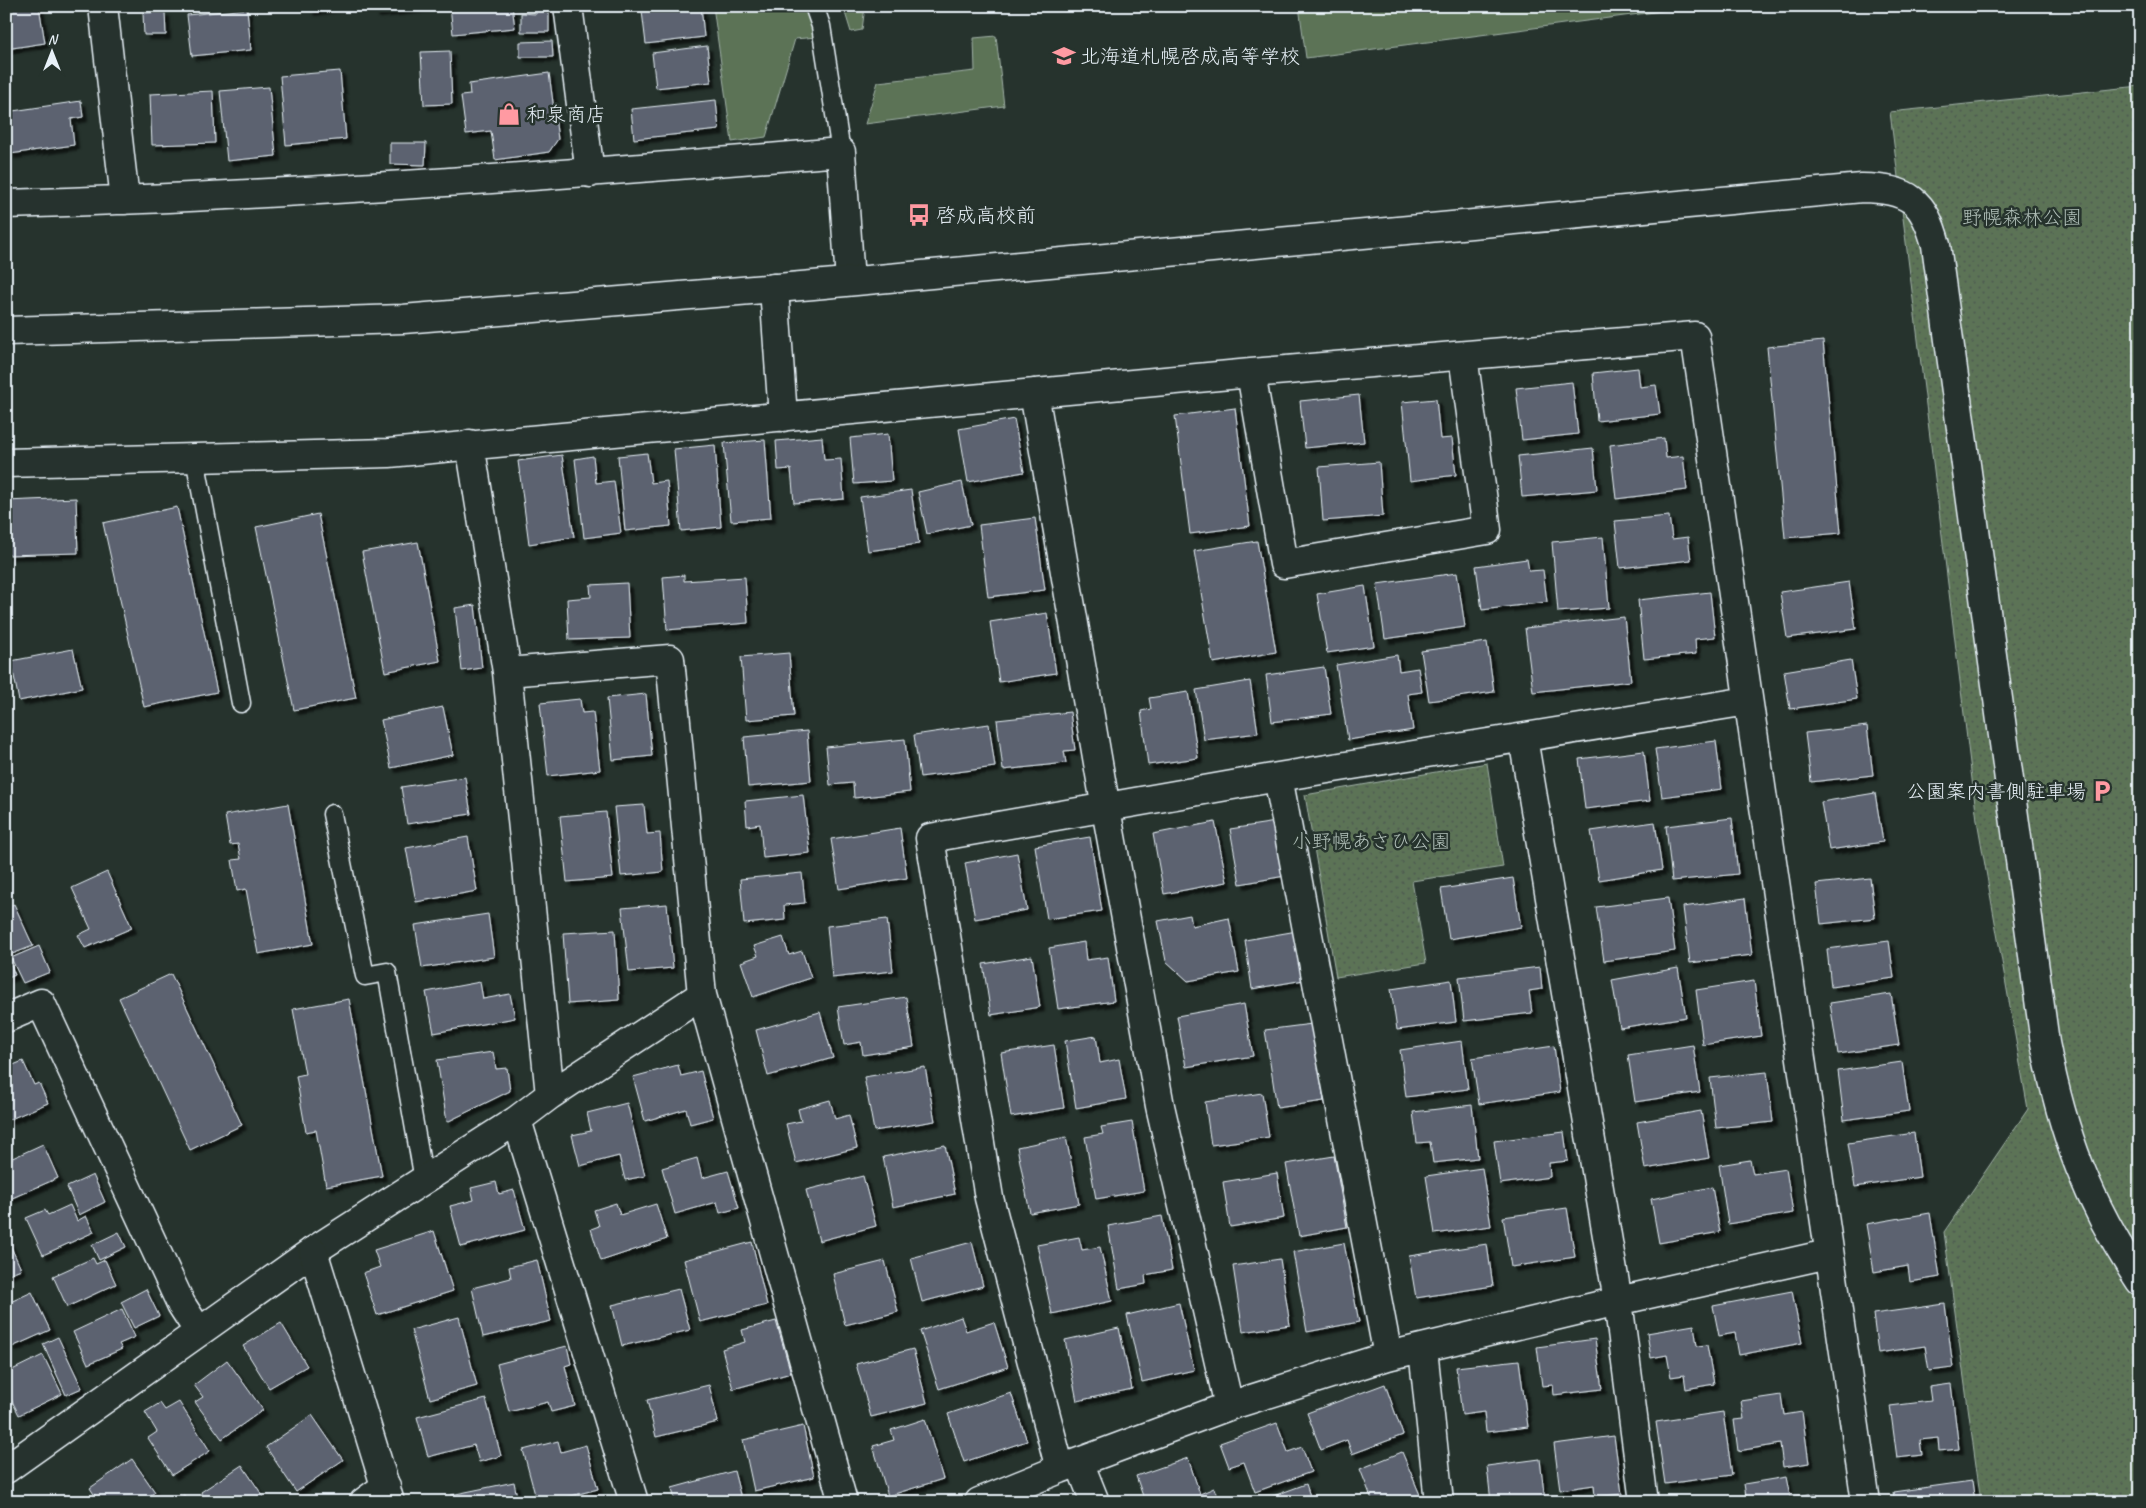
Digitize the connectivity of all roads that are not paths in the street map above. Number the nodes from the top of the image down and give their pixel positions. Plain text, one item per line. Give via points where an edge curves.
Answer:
1 (102, 6) edge
2 (568, 6) edge
3 (814, 6) edge
4 (841, 152) junction
5 (590, 172) junction
6 (125, 200) junction
7 (6, 204) edge
8 (850, 281) junction
9 (774, 288) junction
10 (6, 331) edge
11 (1463, 356) junction
12 (1251, 373) junction
13 (1034, 393) junction
14 (784, 417) junction
15 (470, 444) junction
16 (194, 458) junction
17 (6, 463) edge
18 (507, 672) junction
19 (1748, 701) junction
20 (241, 703) dead end
21 (1523, 738) junction
22 (1278, 778) junction
23 (1106, 809) junction
24 (332, 814) dead end
25 (702, 995) junction
26 (6, 1018) edge
27 (550, 1094) junction
28 (517, 1120) junction
29 (424, 1180) junction
30 (313, 1251) junction
31 (1828, 1254) junction
32 (2140, 1281) edge
33 (1618, 1301) junction
34 (199, 1332) junction
35 (1423, 1349) junction
36 (1388, 1356) junction
37 (1229, 1406) junction
38 (1070, 1465) junction
39 (6, 1469) edge
40 (388, 1494) edge
41 (364, 1502) edge
42 (634, 1502) edge
43 (843, 1502) edge
44 (979, 1502) edge
45 (1095, 1502) edge
46 (1439, 1502) edge
47 (1644, 1502) edge
48 (1866, 1502) edge

1 - 6 street
2 - 5 street
3 - 4 lane via 821,26
4 - 5 street
4 - 8 street
5 - 6 street
6 - 7 street
8 - 9 street
8 - 32 street via 1862,188 1886,189 1905,195 1921,207 1931,225 1936,245 2045,1043 2072,1149 2092,1200 2113,1241
9 - 10 street via 403,319
9 - 14 street
11 - 12 street
11 - 12 street via 1487,530 1284,564
11 - 19 street via 1695,336
12 - 13 street
13 - 14 street
13 - 23 street
14 - 15 street
15 - 16 street via 389,453
15 - 18 street
16 - 17 street
16 - 20 lane
18 - 25 street via 670,658
18 - 27 street
19 - 21 street
19 - 31 street
21 - 22 street
21 - 33 street
22 - 23 street
22 - 36 street
23 - 37 street via 1160,1106
23 - 38 street via 930,838 989,1198
24 - 29 lane via 365,976 386,972
25 - 27 street
25 - 43 street
26 - 34 street via 41,1003 181,1304
27 - 28 street
28 - 29 street
28 - 42 street
29 - 30 street
30 - 34 street
30 - 40 street
31 - 33 street
31 - 48 street
33 - 35 street
33 - 47 street
34 - 39 street
35 - 36 street
35 - 46 street
36 - 37 street
37 - 38 street
38 - 44 street
38 - 45 street
40 - 41 street

